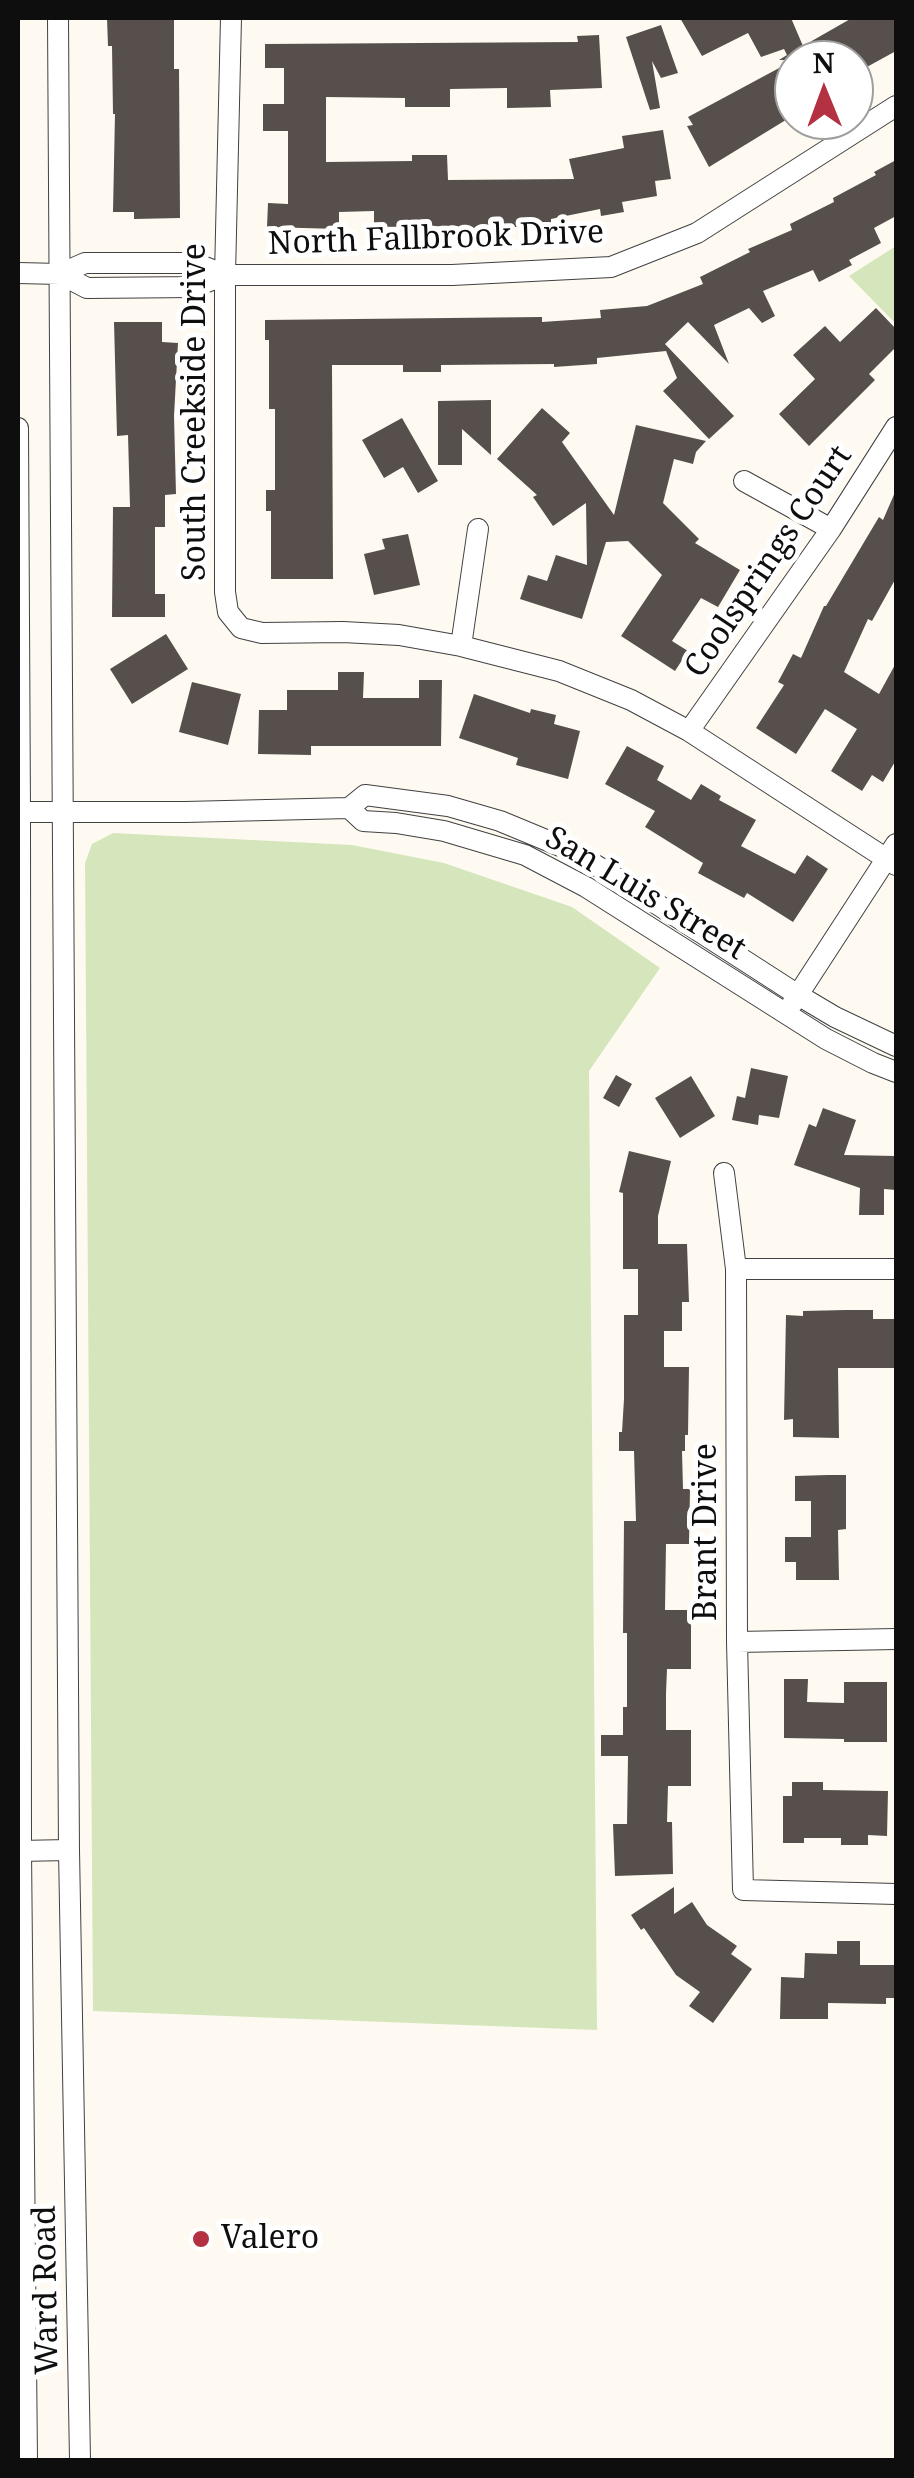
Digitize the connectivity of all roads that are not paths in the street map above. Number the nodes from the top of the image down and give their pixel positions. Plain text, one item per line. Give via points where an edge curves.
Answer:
1 (58, 18) edge
2 (231, 18) edge
3 (896, 106) edge
4 (18, 273) edge
5 (60, 274) junction
6 (225, 275) junction
7 (896, 426) edge
8 (18, 428) edge
9 (744, 481) dead end
10 (478, 529) dead end
11 (831, 529) junction
12 (461, 646) junction
13 (689, 731) junction
14 (350, 808) junction
15 (19, 812) edge
16 (62, 812) junction
17 (893, 856) edge
18 (798, 995) junction
19 (786, 1015) junction
20 (896, 1046) edge
21 (896, 1072) edge
22 (724, 1174) dead end
23 (736, 1269) junction
24 (896, 1269) edge
25 (896, 1639) edge
26 (737, 1642) junction
27 (19, 1850) edge
28 (69, 1850) junction
29 (896, 1894) edge
30 (27, 2460) edge
31 (80, 2460) edge

1 - 5 street, Ward Road
2 - 6 street, South Creekside Drive
3 - 6 street, North Fallbrook Drive via 696,233 611,267
4 - 5 street, North Fallbrook Drive
5 - 6 street, North Fallbrook Drive via 87,288 194,287
5 - 16 street, Ward Road
6 - 12 street, South Creekside Drive via 228,612 242,628 262,633 344,632
7 - 11 street, Coolsprings Court
8 - 15 street, Ward Road
9 - 11 street
10 - 12 street
11 - 13 street, Coolsprings Court
12 - 13 street, South Creekside Drive via 559,671
13 - 17 street, South Creekside Drive
14 - 16 street, San Luis Street
14 - 18 street, San Luis Street via 365,795 398,798 448,806 534,834 604,870
14 - 19 street, San Luis Street via 363,821 444,830 525,855
15 - 16 street, San Luis Street
15 - 27 street, Ward Road
16 - 28 street, Ward Road
17 - 18 street
18 - 19 street
18 - 20 street, San Luis Street
19 - 21 street, San Luis Street
22 - 23 street, Brant Drive
23 - 24 street
23 - 26 street, Brant Drive
25 - 26 street
26 - 29 street, Brant Drive via 743,1890
27 - 28 street
27 - 30 street, Ward Road
28 - 31 street, Ward Road

